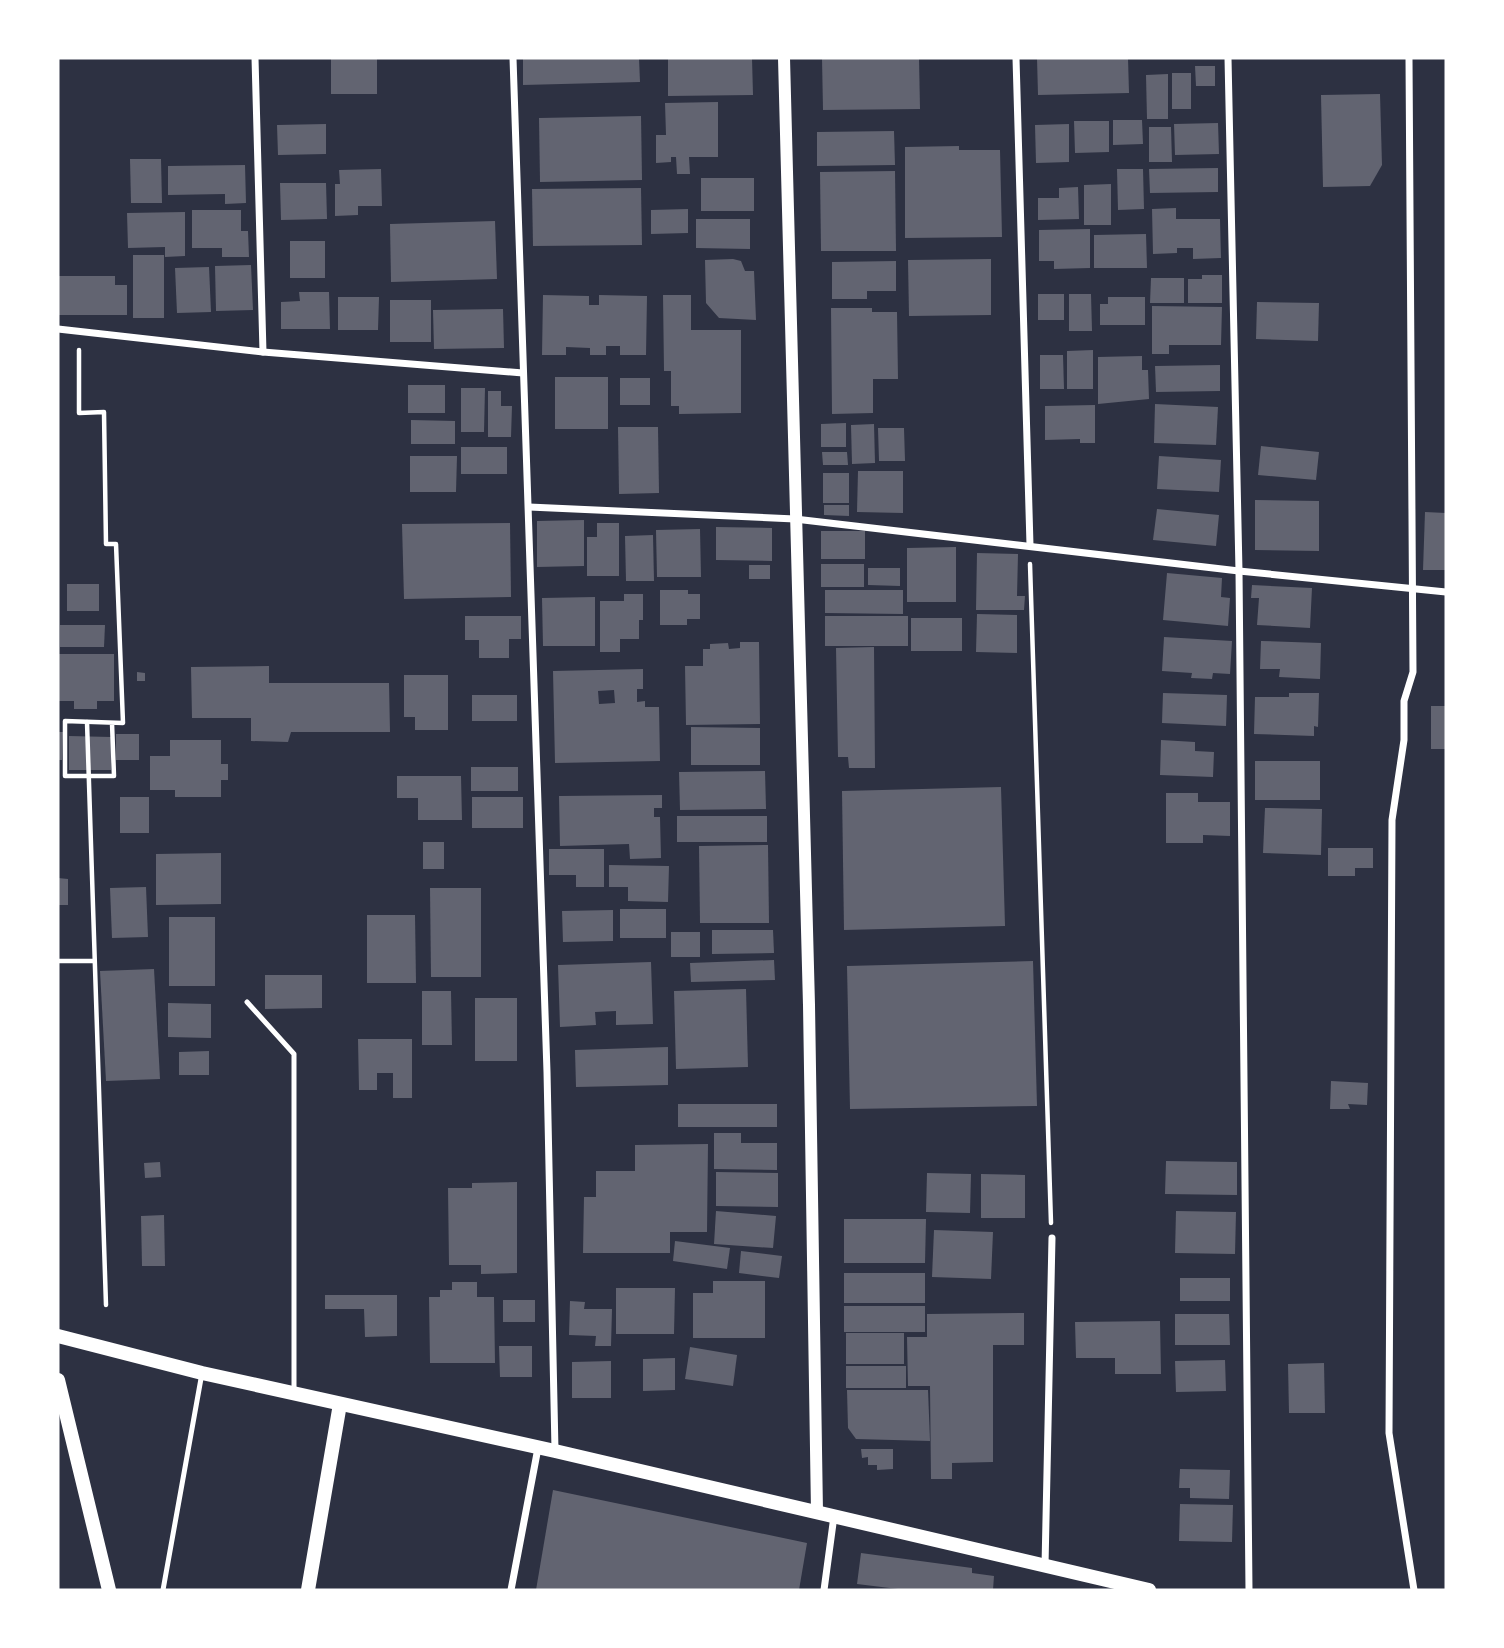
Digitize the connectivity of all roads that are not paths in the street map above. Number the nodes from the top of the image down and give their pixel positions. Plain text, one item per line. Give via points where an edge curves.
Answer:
1 (255, 58) edge
2 (513, 58) edge
3 (784, 58) edge
4 (1016, 58) edge
5 (1228, 58) edge
6 (1409, 58) edge
7 (58, 329) edge
8 (263, 352) junction
9 (523, 373) junction
10 (529, 507) junction
11 (795, 519) junction
12 (1030, 545) junction
13 (1239, 571) junction
14 (1411, 588) junction
15 (1446, 592) edge
16 (247, 1002) dead end
17 (1052, 1238) road end
18 (58, 1336) edge
19 (202, 1373) junction
20 (58, 1380) edge
21 (294, 1393) junction
22 (340, 1404) junction
23 (538, 1448) junction
24 (555, 1451) junction
25 (817, 1512) junction
26 (834, 1515) junction
27 (1045, 1567) junction
28 (109, 1590) edge
29 (163, 1590) edge
30 (308, 1590) edge
31 (511, 1590) edge
32 (824, 1590) edge
33 (1149, 1590) edge
34 (1250, 1590) edge
35 (1414, 1590) edge

1 - 8 street
2 - 9 street
3 - 11 street
4 - 12 street
5 - 13 street
6 - 14 street
7 - 8 street
8 - 9 street
9 - 10 street
10 - 11 street
10 - 24 street
11 - 12 street
11 - 25 street
12 - 13 street
13 - 14 street
13 - 34 street
14 - 15 street
14 - 35 street via 1413,672 1404,701 1404,740 1392,820 1389,1433
16 - 21 lane via 294,1054
17 - 27 street
18 - 19 main road
19 - 21 main road
19 - 29 lane
20 - 28 main road
21 - 22 main road
22 - 23 main road
22 - 30 main road
23 - 24 main road
23 - 31 street
24 - 25 main road
25 - 26 main road
26 - 27 main road
26 - 32 street
27 - 33 main road

